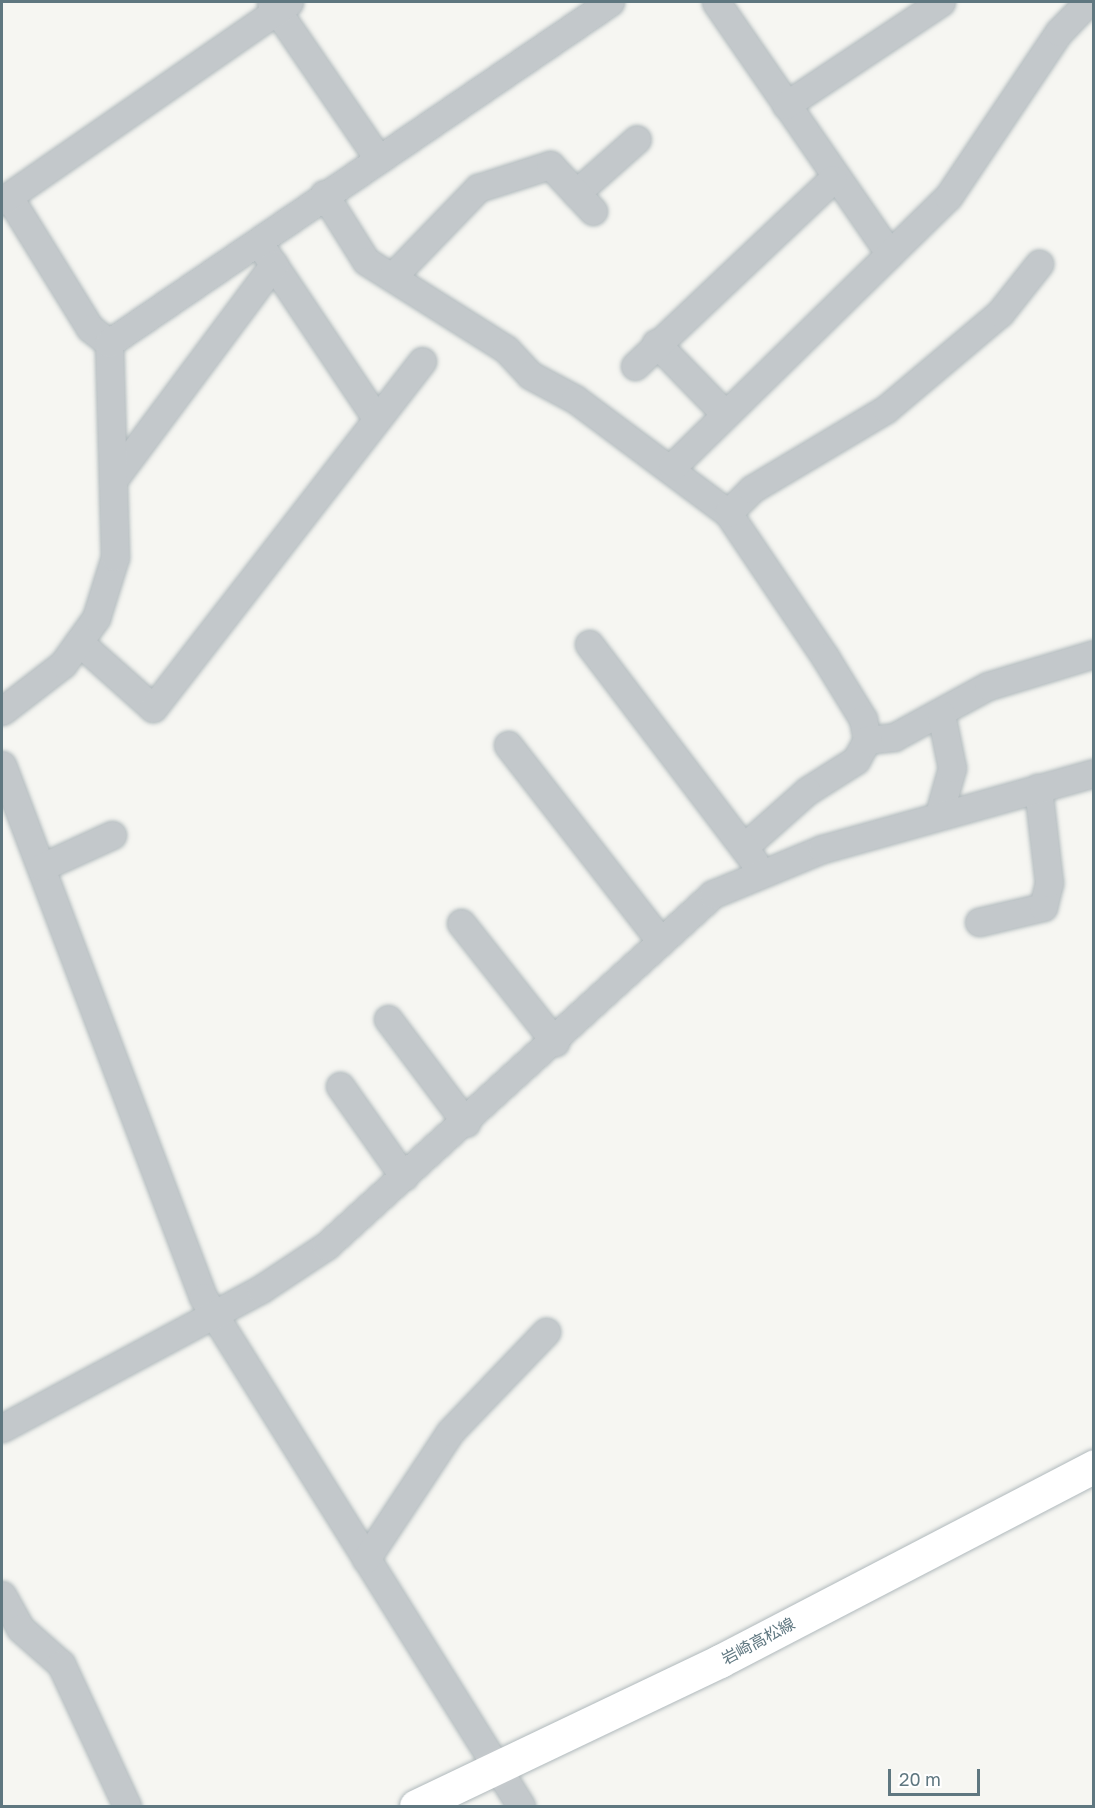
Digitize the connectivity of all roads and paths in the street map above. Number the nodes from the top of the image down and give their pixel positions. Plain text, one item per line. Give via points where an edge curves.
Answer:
1 (610, 2) edge
2 (716, 2) edge
3 (941, 2) edge
4 (1088, 2) edge
5 (279, 4) edge
6 (786, 105) junction
7 (637, 139) dead end
8 (377, 157) junction
9 (833, 179) junction
10 (324, 194) junction
11 (5, 199) edge
12 (258, 240) junction
13 (890, 254) junction
14 (274, 264) junction
15 (1039, 264) dead end
16 (392, 277) junction
17 (109, 343) junction
18 (656, 343) junction
19 (422, 361) dead end
20 (635, 366) dead end
21 (724, 413) junction
22 (376, 418) junction
23 (672, 467) junction
24 (116, 476) junction
25 (728, 513) junction
26 (79, 642) junction
27 (590, 644) dead end
28 (1094, 654) edge
29 (2, 711) edge
30 (941, 714) junction
31 (867, 740) junction
32 (508, 745) dead end
33 (2, 765) edge
34 (1094, 773) edge
35 (1038, 788) junction
36 (939, 814) junction
37 (112, 835) dead end
38 (745, 846) junction
39 (42, 867) junction
40 (761, 872) junction
41 (979, 922) dead end
42 (461, 923) dead end
43 (659, 939) junction
44 (388, 1019) dead end
45 (555, 1042) junction
46 (340, 1086) dead end
47 (466, 1123) junction
48 (404, 1177) junction
49 (213, 1315) junction
50 (546, 1332) dead end
51 (2, 1428) edge
52 (1094, 1466) edge
53 (366, 1558) junction
54 (2, 1594) edge
55 (499, 1770) junction
56 (127, 1806) edge
57 (416, 1806) edge
58 (521, 1806) edge

1 - 8 street
2 - 6 street
3 - 6 street
4 - 13 street via 1059,32 948,197
5 - 8 street
5 - 11 street
6 - 9 street
7 - 16 street via 584,202 550,165 478,188
8 - 10 street
9 - 13 street
9 - 18 street
10 - 12 street
10 - 16 street via 366,261
11 - 17 street via 90,328
12 - 14 street
12 - 17 street
13 - 21 street
14 - 22 street
14 - 24 street
15 - 25 street via 999,313 886,409 752,489
16 - 23 street via 506,349 530,375
17 - 24 street
18 - 20 street
18 - 21 street
19 - 22 street
21 - 23 street
22 - 26 street via 153,708
23 - 25 street
24 - 26 street via 115,557 96,618
25 - 31 street via 825,657 862,719
26 - 29 street via 63,664
27 - 38 street
28 - 30 street via 988,686
30 - 31 street via 894,736
30 - 36 street via 952,768
31 - 38 street via 856,760 807,791
32 - 43 street
33 - 39 street
34 - 35 street
35 - 36 street
35 - 41 street via 1049,882 1043,907
36 - 40 street
37 - 39 street
38 - 40 street
39 - 49 street via 174,1227
40 - 43 street via 713,894
42 - 45 street
43 - 45 street
44 - 47 street
45 - 47 street
46 - 48 street
47 - 48 street
48 - 49 street via 326,1246
49 - 51 street
49 - 53 street
50 - 53 street via 450,1432
52 - 55 main road, 岩崎高松線
53 - 55 street
54 - 56 street via 20,1628 61,1664
55 - 57 main road, 岩崎高松線
55 - 58 street

